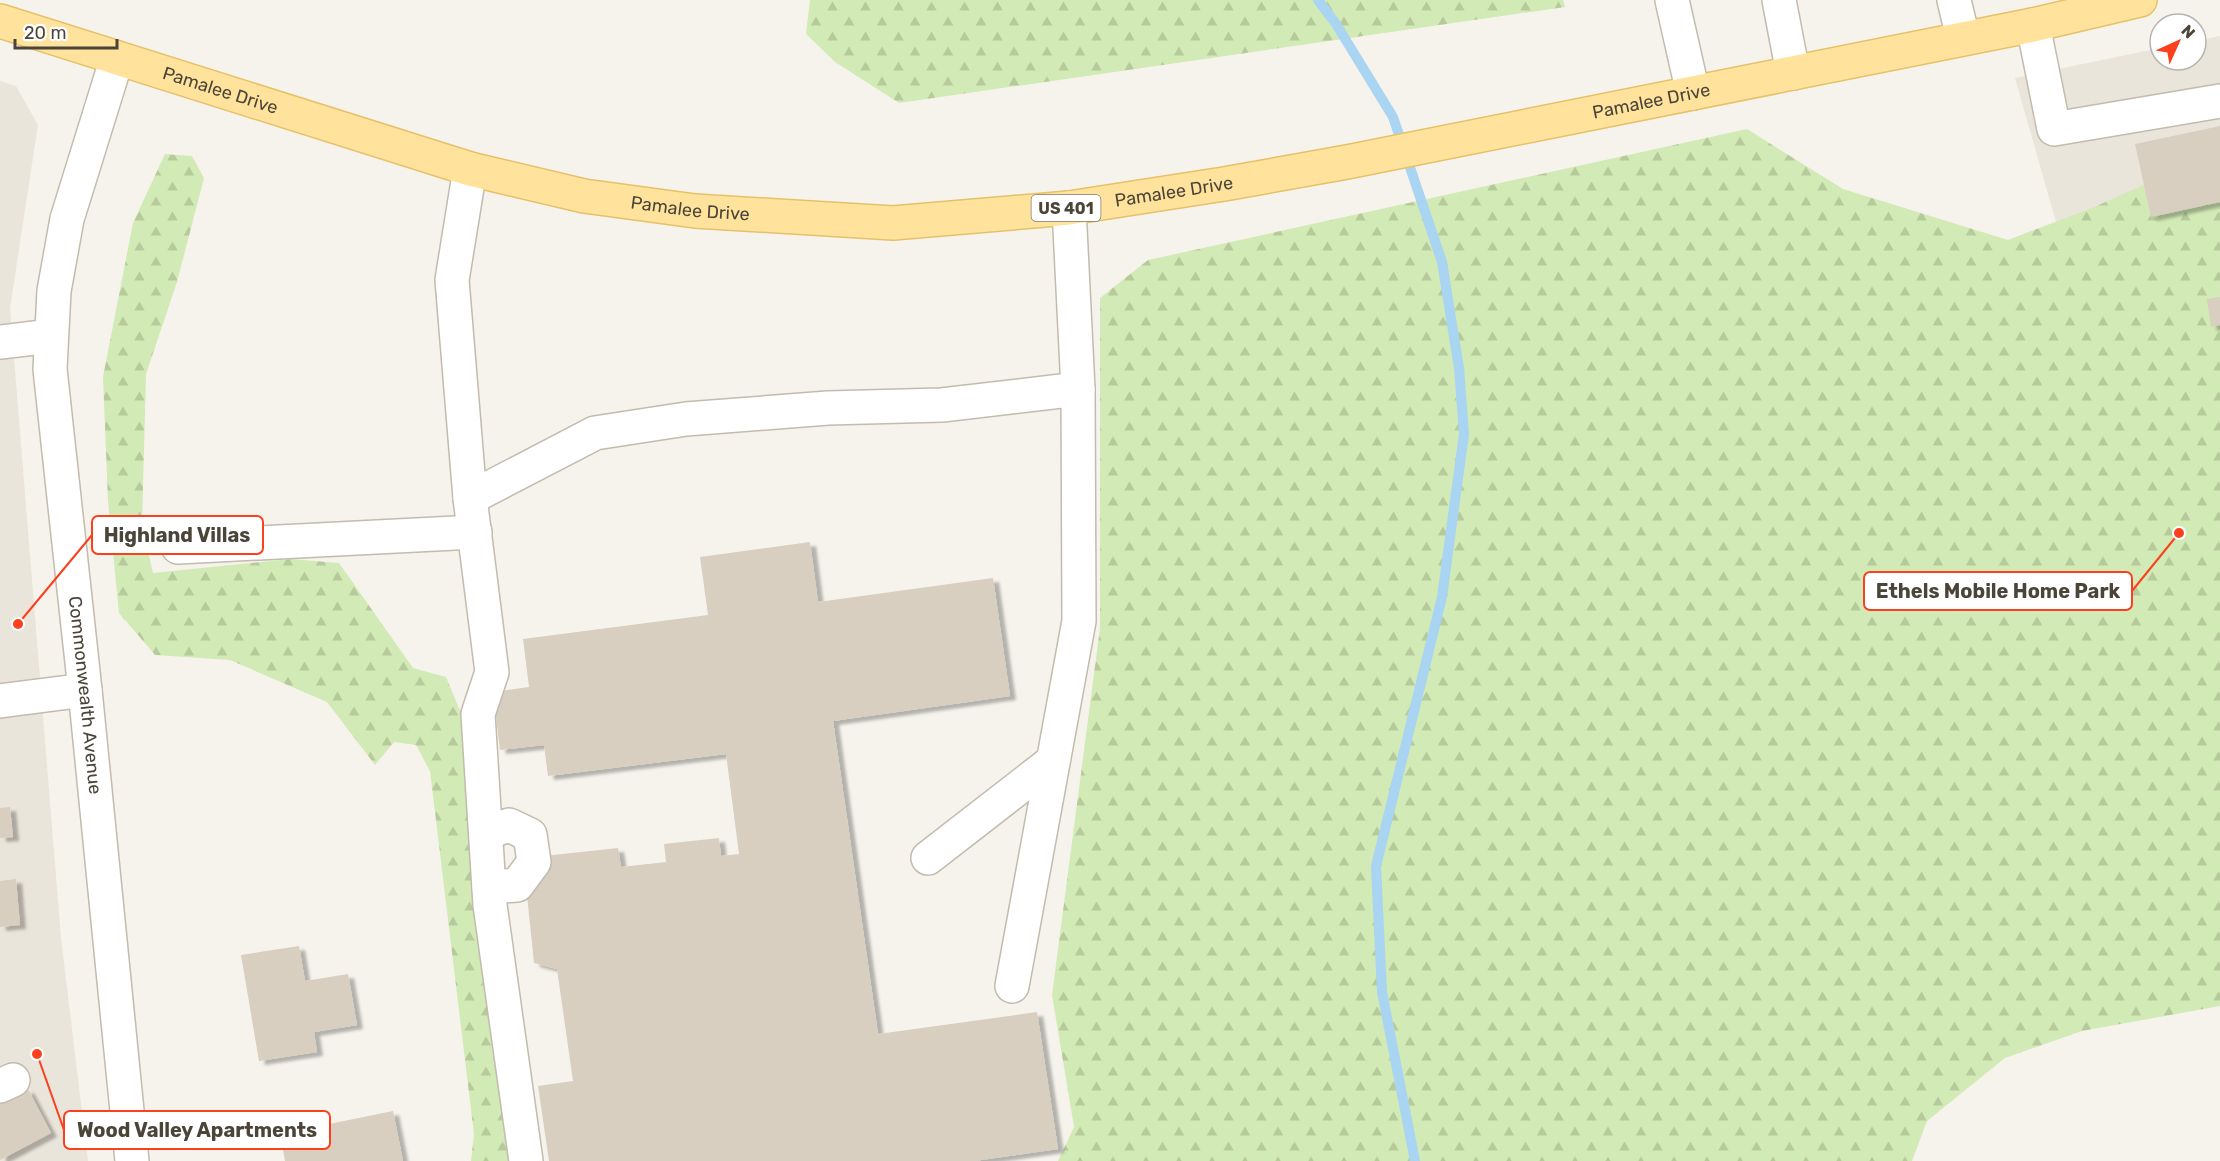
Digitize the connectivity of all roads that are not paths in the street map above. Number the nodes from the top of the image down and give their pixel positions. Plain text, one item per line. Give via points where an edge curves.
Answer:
1 (1672, 0) edge
2 (1779, 0) edge
3 (1954, 0) edge
4 (2140, 0) edge
5 (2090, 6) edge
6 (0, 21) edge
7 (2033, 25) junction
8 (1963, 38) junction
9 (117, 58) junction
10 (1793, 73) junction
11 (1693, 93) junction
12 (2220, 101) edge
13 (470, 169) junction
14 (1069, 208) junction
15 (51, 336) junction
16 (0, 342) edge
17 (1078, 389) junction
18 (470, 498) junction
19 (474, 532) junction
20 (178, 547) dead end
21 (85, 690) junction
22 (0, 701) edge
23 (1053, 761) junction
24 (486, 833) junction
25 (928, 858) dead end
26 (489, 887) junction
27 (1012, 986) dead end
28 (132, 1161) edge
29 (526, 1161) edge

1 - 11 street
2 - 10 street
3 - 8 street
4 - 5 main road, Pamalee Drive / US 401
5 - 7 main road, Pamalee Drive / US 401
6 - 9 main road, Pamalee Drive / US 401
7 - 8 main road, Pamalee Drive / US 401
7 - 12 street via 2054,129
8 - 10 main road, Pamalee Drive / US 401
9 - 13 main road, Pamalee Drive / US 401
9 - 15 street, Commonwealth Avenue via 67,219 54,291
10 - 11 main road, Pamalee Drive / US 401
11 - 14 main road, Pamalee Drive / US 401 via 1347,162
13 - 14 main road, Pamalee Drive / US 401 via 584,196 695,211 893,223
13 - 18 street via 453,280
14 - 17 street
15 - 16 street
15 - 21 street, Commonwealth Avenue via 50,369
17 - 18 street via 942,405 828,408 686,419 595,433
17 - 23 street via 1079,621
18 - 19 street
19 - 20 street
19 - 24 street via 492,672 478,714
21 - 22 street
21 - 28 street, Commonwealth Avenue
23 - 25 street
23 - 27 street
24 - 26 street
24 - 26 street via 509,825 530,835 534,862 517,885
26 - 29 street

